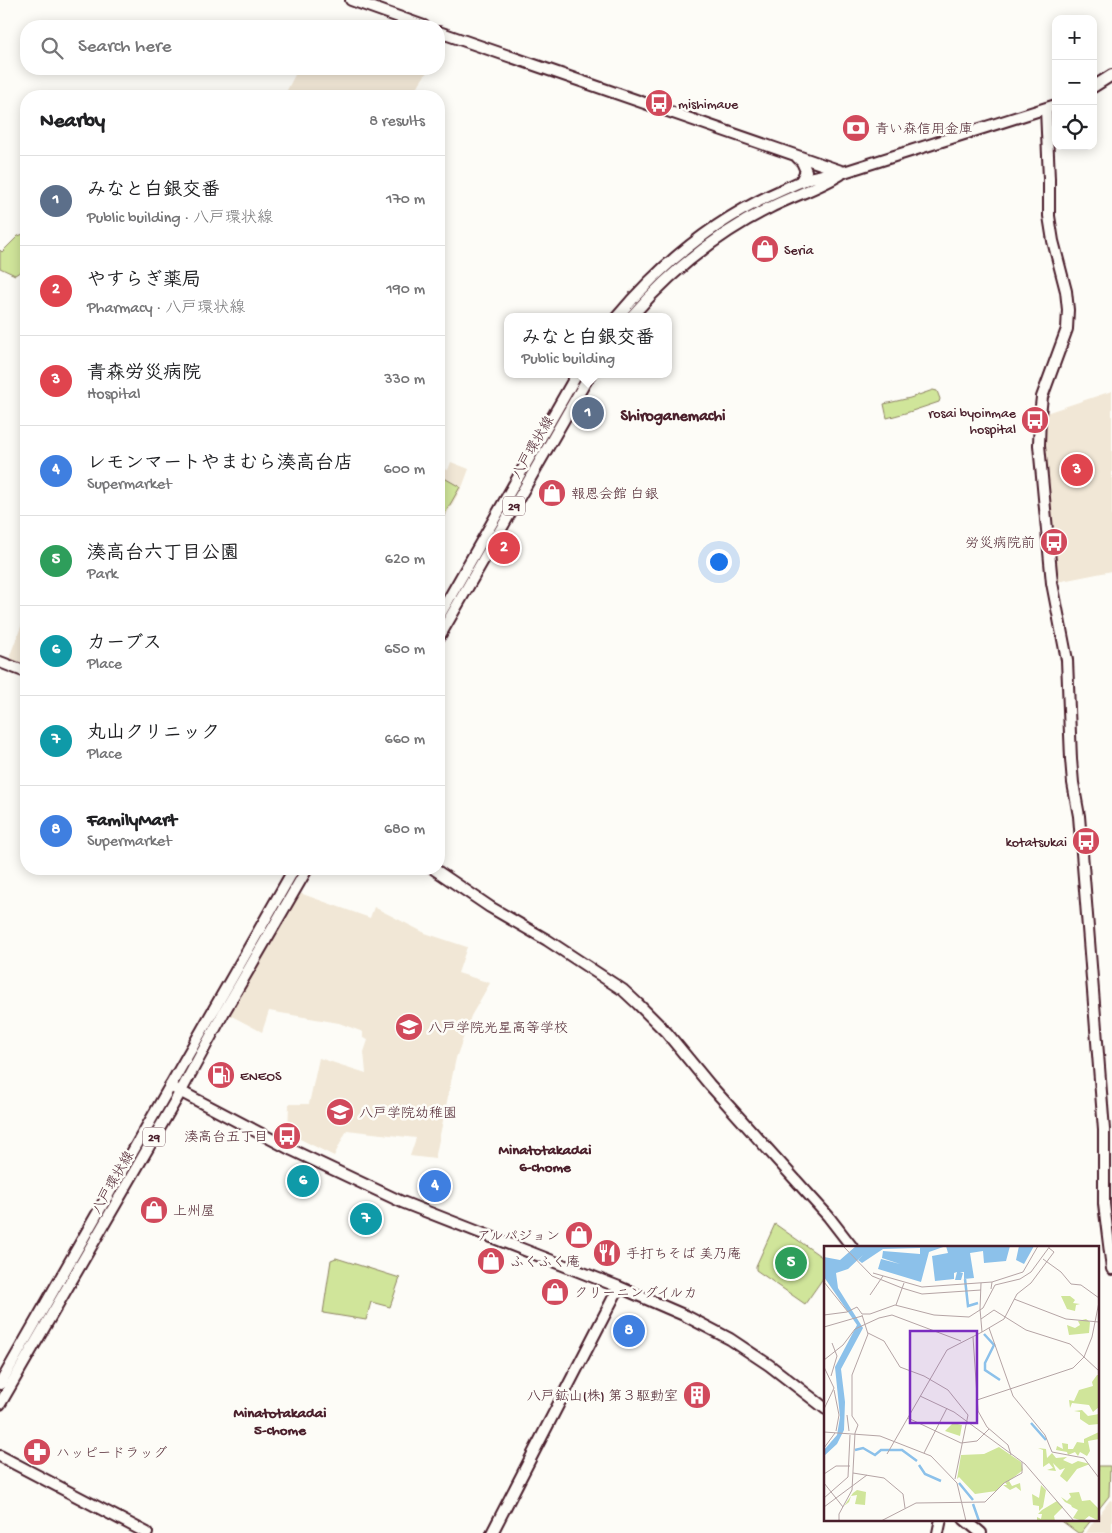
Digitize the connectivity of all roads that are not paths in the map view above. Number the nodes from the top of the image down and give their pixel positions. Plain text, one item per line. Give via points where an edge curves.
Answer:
1 (351, 0) edge
2 (407, 20) edge
3 (445, 34) edge
4 (1112, 75) edge
5 (1097, 84) edge
6 (1051, 107) edge
7 (795, 155) junction
8 (844, 172) junction
9 (801, 181) junction
10 (621, 313) edge
11 (635, 313) edge
12 (576, 378) edge
13 (588, 378) edge
14 (445, 606) edge
15 (445, 627) edge
16 (0, 662) edge
17 (20, 670) edge
18 (291, 875) edge
19 (303, 875) edge
20 (443, 875) edge
21 (170, 1086) junction
22 (181, 1091) junction
23 (1108, 1144) edge
24 (851, 1246) edge
25 (1112, 1269) edge
26 (619, 1287) junction
27 (0, 1384) edge
28 (0, 1404) edge
29 (824, 1407) edge
30 (0, 1456) edge
31 (941, 1520) edge
32 (965, 1520) edge
33 (148, 1533) edge
34 (492, 1533) edge
35 (938, 1533) edge
36 (982, 1533) edge

1 - 2 street
3 - 7 street
4 - 5 street
6 - 8 street
6 - 23 street via 1049,216 1068,310 1067,329 1042,397 1039,445 1052,583 1067,660 1071,764 1079,816
7 - 8 street
7 - 9 street via 805,166
8 - 9 street
8 - 11 street via 830,182 768,208 716,240 661,284
9 - 10 street via 760,200 713,229 653,276
12 - 14 street, 八戸環状線 / 29
13 - 15 street, 八戸環状線 / 29
16 - 17 street
18 - 21 street, 八戸環状線 / 29
19 - 22 street, 八戸環状線 / 29
20 - 24 street via 623,990 667,1033
21 - 22 street
21 - 27 street, 八戸環状線 / 29
22 - 26 street via 292,1150 402,1202
22 - 28 street, 八戸環状線 / 29
23 - 25 street via 1104,1204
26 - 29 street via 730,1339
26 - 34 street
30 - 33 street
31 - 35 street
32 - 36 street

